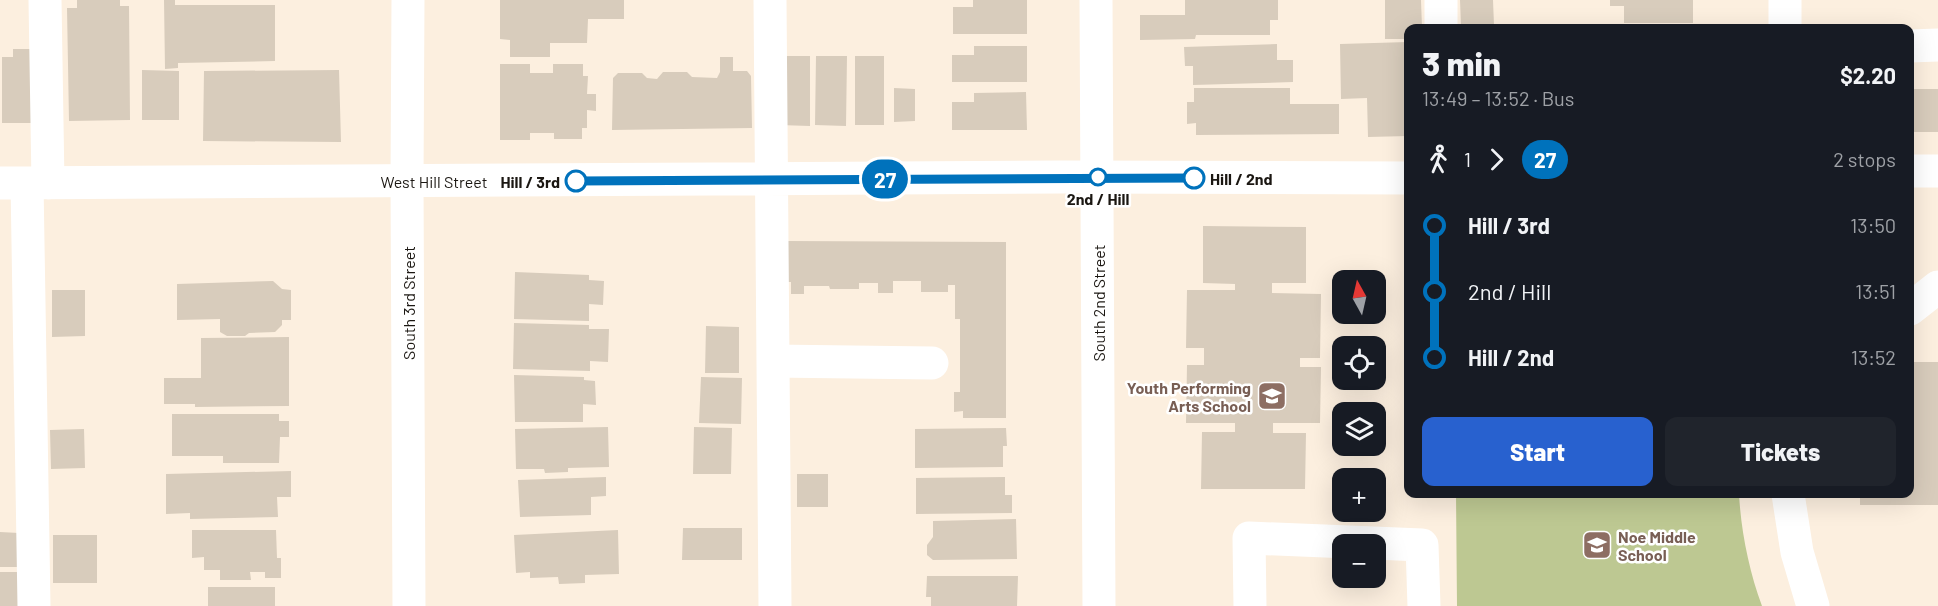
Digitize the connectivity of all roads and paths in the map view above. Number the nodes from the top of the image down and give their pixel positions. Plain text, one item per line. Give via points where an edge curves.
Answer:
1 (45, 0) edge
2 (408, 0) edge
3 (770, 0) edge
4 (1096, 0) edge
5 (1441, 0) edge
6 (1785, 0) edge
7 (1441, 24) edge
8 (1785, 24) edge
9 (1938, 45) edge
10 (1914, 46) edge
11 (1914, 171) edge
12 (1938, 171) edge
13 (1097, 177) junction
14 (1404, 178) edge
15 (772, 180) junction
16 (407, 181) junction
17 (25, 183) edge
18 (1938, 287) edge
19 (1914, 306) edge
20 (773, 361) junction
21 (932, 363) dead end
22 (1789, 498) edge
23 (34, 606) edge
24 (409, 606) edge
25 (775, 606) edge
26 (1099, 606) edge
27 (1250, 606) edge
28 (1425, 606) edge
29 (1813, 606) edge

1 - 17 street
2 - 16 street, South 3rd Street
3 - 15 street
4 - 13 street, South 2nd Street
5 - 7 street
6 - 8 street
9 - 10 street
11 - 12 street
13 - 14 street, West Hill Street
13 - 15 street, West Hill Street
13 - 26 street, South 2nd Street
15 - 16 street, West Hill Street
15 - 20 street
16 - 17 street, West Hill Street
16 - 24 street, South 3rd Street
17 - 23 street
18 - 19 street
20 - 21 street
20 - 25 street
22 - 29 street via 1797,552
27 - 28 street via 1249,538 1422,545

